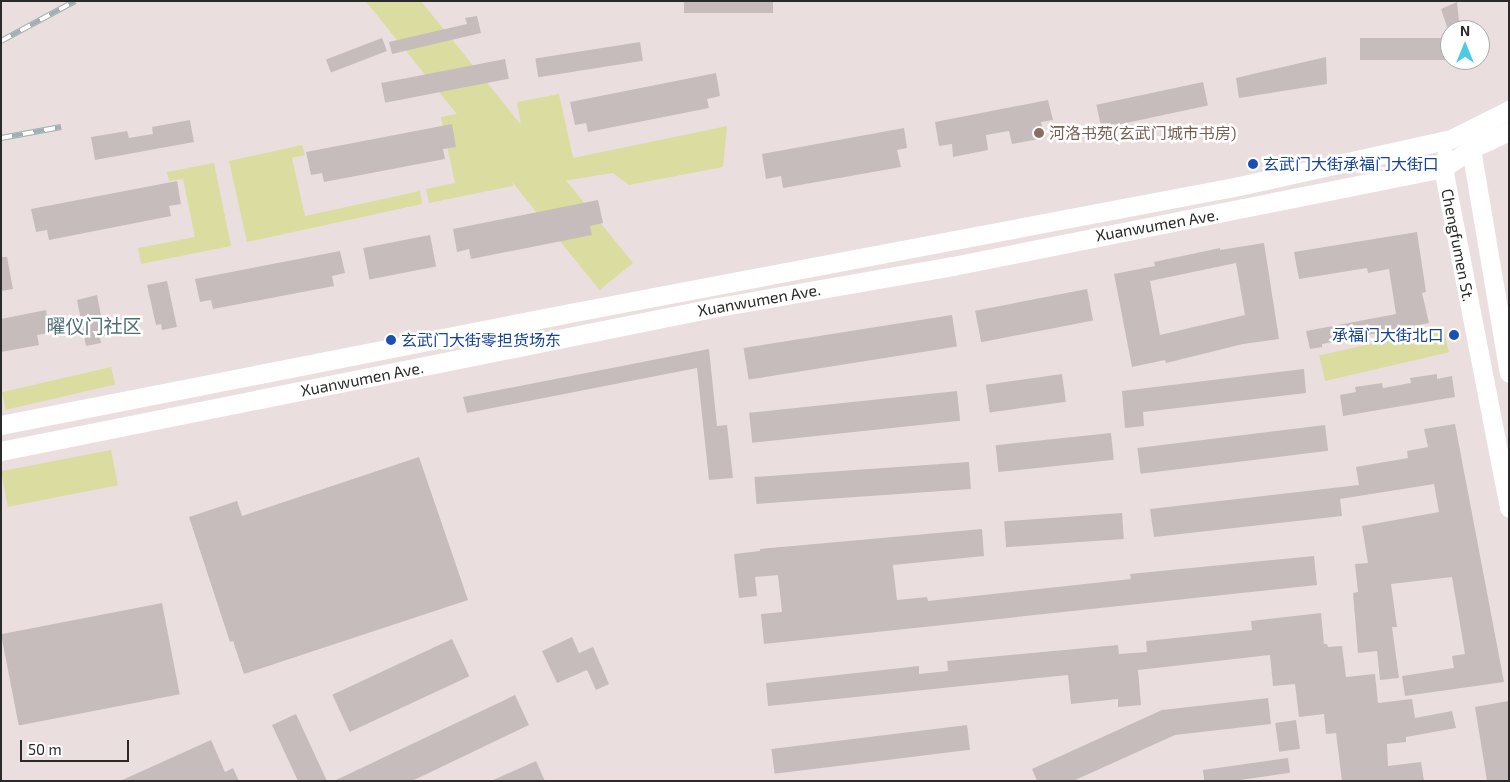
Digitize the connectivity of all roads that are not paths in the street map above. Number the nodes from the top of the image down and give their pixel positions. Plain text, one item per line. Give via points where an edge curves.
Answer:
1 (1509, 110) edge
2 (1509, 131) edge
3 (1451, 139) junction
4 (1471, 149) junction
5 (1443, 168) junction
6 (1509, 373) edge
7 (1, 425) edge
8 (1, 451) edge
9 (1509, 508) edge

1 - 3 main road, Xuanwumen Ave.
2 - 4 main road, Xuanwumen Ave.
3 - 4 main road
3 - 5 main road, Chengfumen St.
3 - 7 main road, Xuanwumen Ave. via 1239,186
4 - 5 main road, Xuanwumen Ave.
4 - 6 main road, Chengfumen St.
5 - 8 main road, Xuanwumen Ave. via 953,266 718,307
5 - 9 main road, Chengfumen St.

